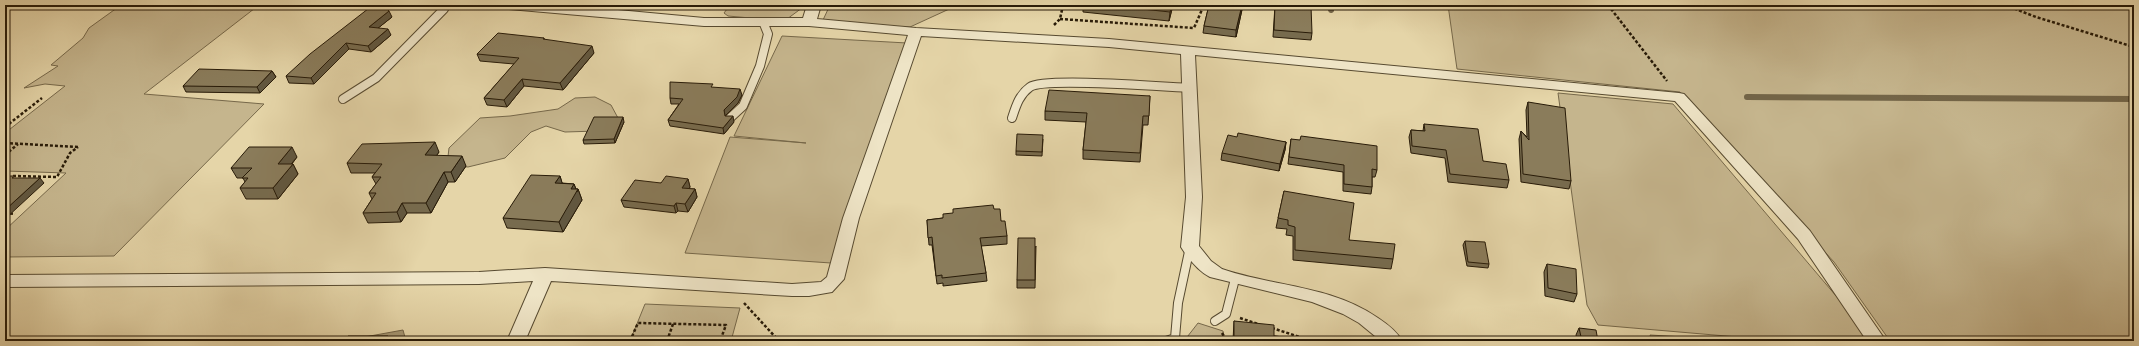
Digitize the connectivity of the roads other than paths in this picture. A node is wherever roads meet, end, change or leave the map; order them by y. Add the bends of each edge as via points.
1 (444, 5) edge
2 (509, 5) edge
3 (814, 5) edge
4 (809, 22) junction
5 (764, 24) junction
6 (916, 32) junction
7 (1188, 50) junction
8 (1191, 88) junction
9 (342, 99) dead end
10 (730, 118) edge
11 (1012, 118) dead end
12 (1190, 247) junction
13 (545, 274) junction
14 (1235, 278) junction
15 (5, 281) edge
16 (1215, 321) dead end
17 (516, 341) edge
18 (1166, 341) edge
19 (1393, 341) edge
20 (1877, 341) edge

1 - 9 lane via 444,9 376,78
2 - 5 street via 704,22
3 - 4 street
4 - 5 street
4 - 6 street
5 - 10 lane via 768,34 760,66 743,106
6 - 7 street via 1040,38
6 - 13 street via 851,218 835,280 826,288 809,290
7 - 8 street
7 - 20 street via 1680,98 1804,235
8 - 11 lane via 1055,82 1031,86 1019,97
8 - 12 street via 1194,197
12 - 14 street via 1205,265 1216,272
12 - 18 lane via 1178,303 1175,338
13 - 15 street via 471,278
13 - 17 street
14 - 16 lane via 1226,314
14 - 19 street via 1309,294 1360,314

